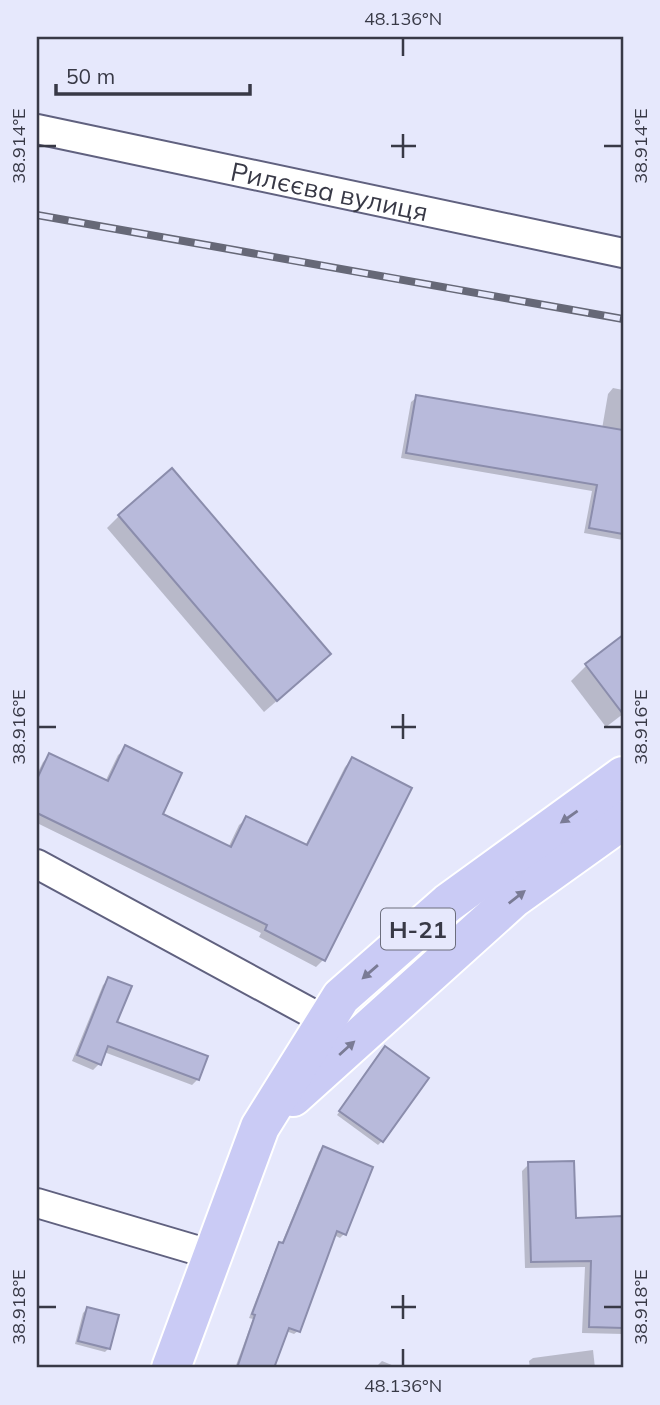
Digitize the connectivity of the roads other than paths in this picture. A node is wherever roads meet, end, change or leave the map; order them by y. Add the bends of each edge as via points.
1 (37, 129) edge
2 (623, 253) edge
3 (623, 776) edge
4 (623, 820) edge
5 (37, 864) edge
6 (326, 1021) junction
7 (260, 1127) junction
8 (37, 1203) edge
9 (213, 1255) junction
10 (171, 1368) edge

1 - 2 street, Рилєєва вулиця
3 -> 6 main road, Н-21 via 449,903 341,997
7 -> 4 main road via 514,898
5 - 6 street
6 - 7 main road, Н-21
7 - 9 main road, Н-21
8 - 9 street
9 - 10 main road, Н-21

